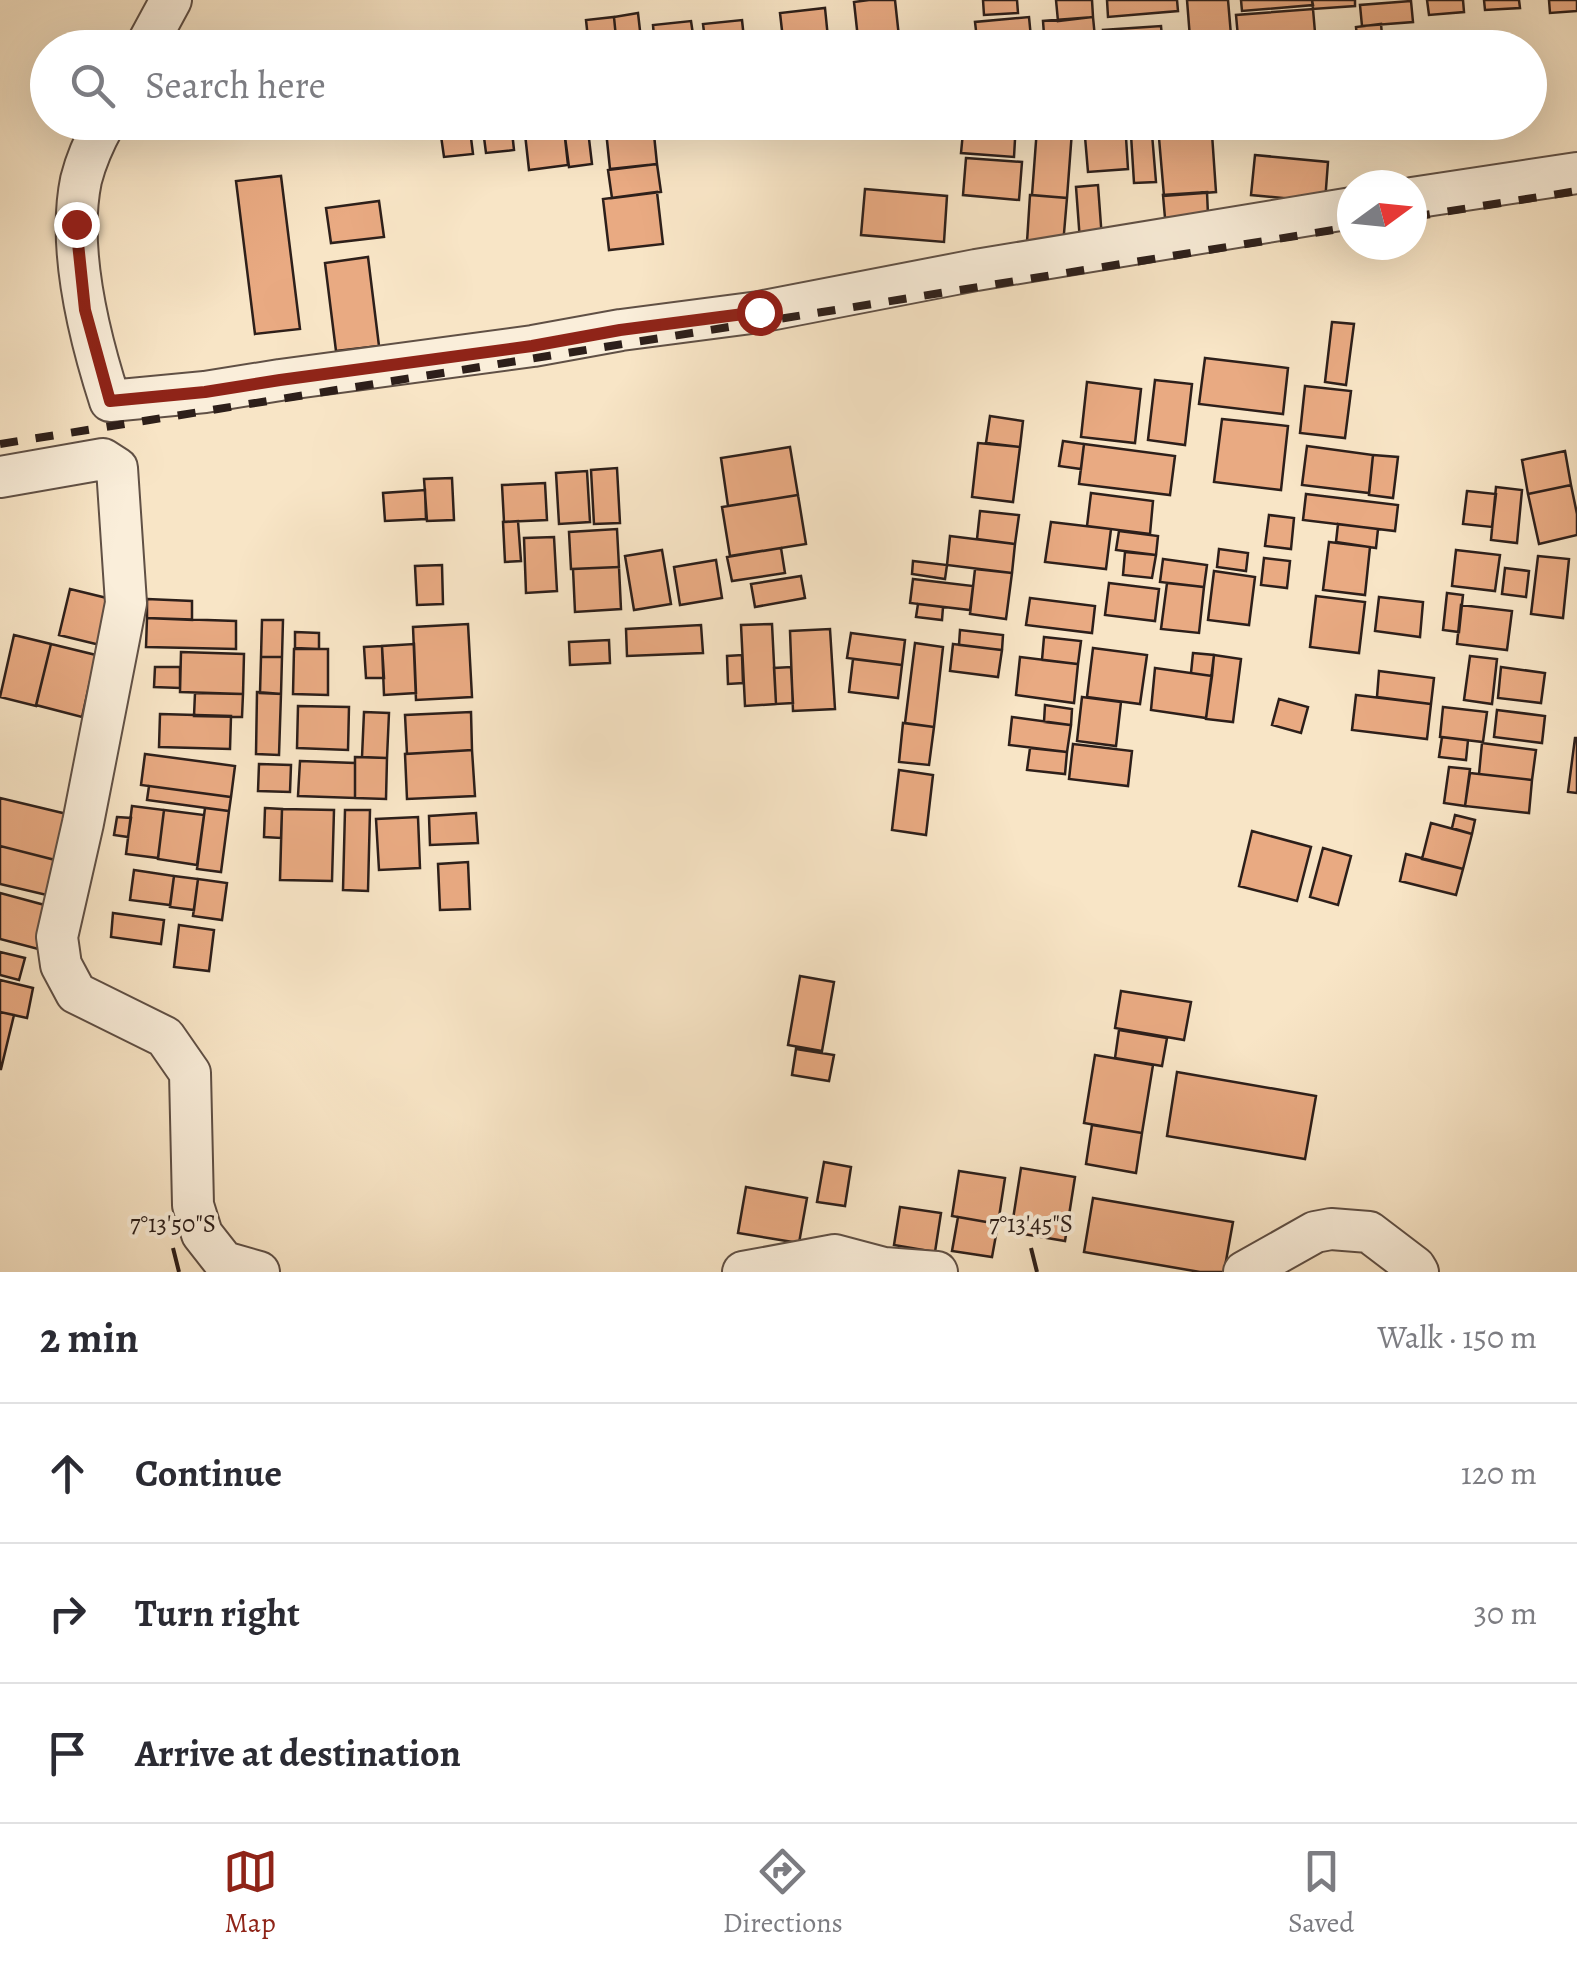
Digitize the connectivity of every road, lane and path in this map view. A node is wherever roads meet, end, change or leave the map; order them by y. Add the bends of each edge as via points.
1 (171, 0) edge
2 (155, 30) edge
3 (95, 140) edge
4 (1577, 173) edge
5 (1427, 196) edge
6 (1337, 210) edge
7 (0, 477) edge
8 (258, 1272) edge
9 (742, 1272) edge
10 (937, 1272) edge
11 (1244, 1272) edge
12 (1418, 1272) edge

1 - 2 street
3 - 6 street via 76,224 85,310 110,401 759,312
4 - 5 street
7 - 8 street via 103,459 116,468 126,603 57,937 61,965 76,993 165,1038 190,1074 193,1205 202,1234 224,1262
9 - 10 street via 836,1255
11 - 12 street via 1331,1229 1369,1232

